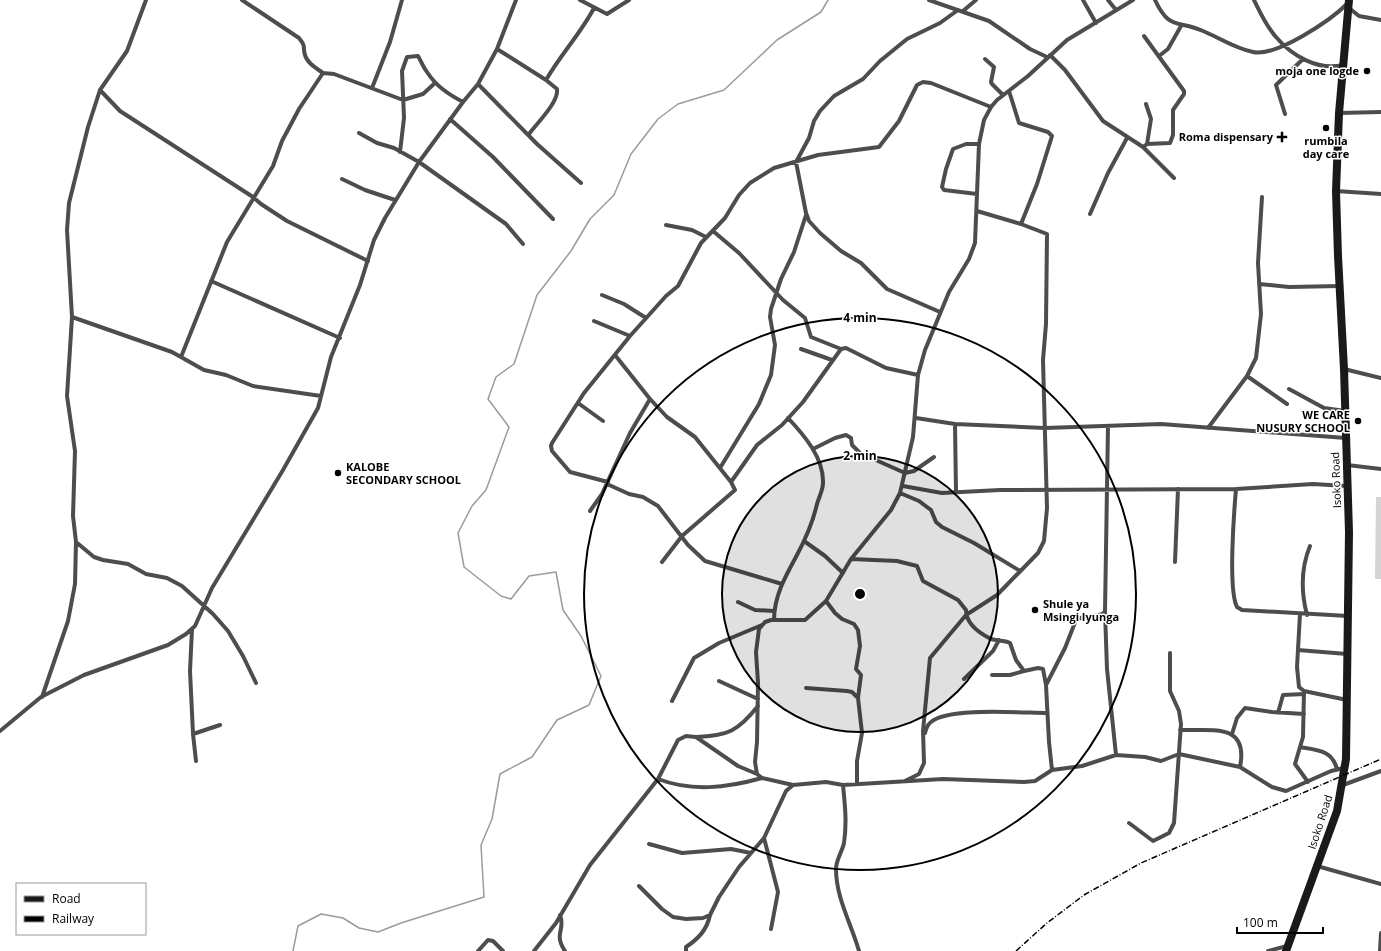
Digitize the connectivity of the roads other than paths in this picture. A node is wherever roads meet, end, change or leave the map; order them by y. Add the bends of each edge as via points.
1 (146, 0) edge
2 (242, 0) edge
3 (402, 0) edge
4 (516, 0) edge
5 (580, 0) edge
6 (629, 0) edge
7 (929, 0) edge
8 (976, 0) edge
9 (1083, 0) edge
10 (1108, 0) edge
11 (1133, 0) edge
12 (1155, 0) edge
13 (1254, 0) edge
14 (1349, 3) edge
15 (594, 8) junction
16 (958, 10) junction
17 (1116, 10) junction
18 (963, 11) junction
19 (1381, 20) edge
20 (1096, 23) junction
21 (1181, 26) junction
22 (1144, 36) dead end
23 (1285, 45) junction
24 (497, 49) junction
25 (1049, 56) junction
26 (1159, 56) junction
27 (985, 59) dead end
28 (1303, 59) junction
29 (1343, 65) junction
30 (323, 73) junction
31 (546, 80) junction
32 (435, 82) junction
33 (478, 84) junction
34 (372, 88) junction
35 (100, 90) junction
36 (1009, 91) junction
37 (1003, 95) junction
38 (403, 100) junction
39 (463, 102) junction
40 (1146, 104) dead end
41 (992, 107) junction
42 (1381, 112) edge
43 (1339, 113) junction
44 (1285, 114) dead end
45 (450, 119) junction
46 (359, 133) dead end
47 (529, 134) junction
48 (1127, 138) junction
49 (979, 144) junction
50 (1147, 144) junction
51 (1143, 147) junction
52 (400, 152) junction
53 (419, 162) junction
54 (796, 162) junction
55 (1174, 178) dead end
56 (342, 179) dead end
57 (581, 183) dead end
58 (1336, 191) junction
59 (977, 194) junction
60 (1381, 194) edge
61 (253, 197) junction
62 (1262, 197) dead end
63 (395, 200) junction
64 (977, 211) junction
65 (1090, 214) dead end
66 (806, 215) junction
67 (553, 219) dead end
68 (1021, 224) junction
69 (666, 225) dead end
70 (713, 231) junction
71 (706, 237) junction
72 (523, 244) dead end
73 (368, 261) junction
74 (211, 281) junction
75 (1259, 284) junction
76 (1340, 286) junction
77 (602, 294) dead end
78 (777, 294) junction
79 (940, 312) junction
80 (72, 317) junction
81 (646, 318) junction
82 (594, 321) dead end
83 (630, 336) junction
84 (340, 338) junction
85 (841, 349) junction
86 (800, 350) dead end
87 (615, 355) junction
88 (182, 357) junction
89 (832, 360) junction
90 (1344, 369) junction
91 (918, 375) junction
92 (1247, 376) junction
93 (1381, 378) edge
94 (1289, 390) dead end
95 (321, 396) junction
96 (650, 399) junction
97 (578, 403) junction
98 (1287, 404) dead end
99 (1345, 411) junction
100 (788, 418) junction
101 (916, 418) junction
102 (603, 421) dead end
103 (955, 424) junction
104 (1108, 426) junction
105 (1045, 428) junction
106 (1208, 428) junction
107 (1346, 438) junction
108 (813, 449) junction
109 (934, 457) dead end
110 (1347, 465) junction
111 (720, 468) junction
112 (1381, 469) edge
113 (905, 473) junction
114 (731, 482) junction
115 (607, 483) junction
116 (903, 486) junction
117 (1348, 486) junction
118 (1107, 489) junction
119 (1178, 489) junction
120 (1236, 489) junction
121 (1047, 490) junction
122 (956, 492) junction
123 (900, 493) junction
124 (590, 511) dead end
125 (682, 536) junction
126 (804, 541) junction
127 (76, 542) junction
128 (1310, 546) dead end
129 (851, 559) junction
130 (662, 562) dead end
131 (1175, 562) dead end
132 (1020, 571) junction
133 (843, 573) junction
134 (782, 584) junction
135 (738, 602) dead end
136 (826, 602) junction
137 (203, 605) junction
138 (774, 611) junction
139 (1105, 612) junction
140 (1300, 614) junction
141 (966, 615) junction
142 (1307, 615) junction
143 (1348, 616) junction
144 (774, 620) junction
145 (762, 625) junction
146 (192, 629) junction
147 (999, 640) junction
148 (1298, 650) junction
149 (1170, 653) dead end
150 (1348, 654) junction
151 (1024, 671) junction
152 (992, 675) dead end
153 (964, 679) dead end
154 (719, 681) dead end
155 (256, 683) dead end
156 (1046, 685) junction
157 (806, 688) dead end
158 (1304, 692) junction
159 (42, 697) junction
160 (858, 698) junction
161 (758, 699) junction
162 (1347, 700) junction
163 (672, 701) dead end
164 (758, 706) junction
165 (1278, 712) junction
166 (1047, 713) junction
167 (1304, 714) junction
168 (220, 725) dead end
169 (0, 730) edge
170 (1180, 730) junction
171 (193, 734) junction
172 (1232, 734) junction
173 (696, 737) junction
174 (924, 737) junction
175 (1300, 747) junction
176 (1178, 754) junction
177 (1116, 755) junction
178 (196, 761) dead end
179 (1240, 767) junction
180 (1341, 769) junction
181 (1052, 770) junction
182 (1381, 771) edge
183 (757, 774) junction
184 (658, 778) junction
185 (762, 778) junction
186 (905, 781) junction
187 (1308, 782) junction
188 (857, 784) junction
189 (793, 785) junction
190 (843, 785) junction
191 (1343, 785) junction
192 (1130, 823) dead end
193 (764, 838) junction
194 (649, 844) dead end
195 (751, 853) junction
196 (1317, 866) junction
197 (1381, 884) edge
198 (639, 886) dead end
199 (560, 915) junction
200 (710, 915) junction
201 (771, 929) dead end
202 (1381, 933) edge
203 (1287, 948) edge
204 (478, 951) edge
205 (503, 951) edge
206 (534, 951) edge
207 (565, 951) edge
208 (686, 951) edge
209 (859, 951) edge
210 (1268, 951) edge
211 (1380, 951) edge

1 - 35 street via 127,51
2 - 30 street via 299,38 306,47 304,53 309,62
3 - 34 street via 390,42
4 - 24 street
5 - 15 street
6 - 15 street via 608,14
7 - 16 street
8 - 18 street
9 - 20 street
10 - 17 street
11 - 17 street
12 - 21 street via 1166,19
13 - 23 street via 1276,37
14 - 19 street via 1364,18
14 - 23 street via 1326,21
14 - 29 street, Isoko Road
15 - 31 street
16 - 18 street
16 - 54 street via 940,23 907,39 871,68 863,79 834,96 814,121 809,138
17 - 20 street
18 - 25 street via 996,24 1030,48
20 - 25 street via 1067,40
21 - 23 street via 1199,30 1254,52 1267,53
21 - 26 street via 1168,49
22 - 26 street
23 - 28 street
24 - 31 street
24 - 33 street
25 - 36 street
25 - 48 street via 1065,70 1103,121
26 - 50 street via 1184,94 1174,110 1173,135 1170,143
27 - 37 street via 994,67 992,84
28 - 29 street via 1328,68
28 - 44 street via 1276,85
29 - 43 street, Isoko Road
30 - 34 street via 334,74
30 - 61 street via 299,109 282,141 273,166
31 - 47 street via 557,89 557,96
32 - 38 street via 423,94
32 - 38 street via 418,56 407,57 402,71
32 - 39 street via 448,94
33 - 39 street
33 - 47 street
34 - 38 street
35 - 61 street via 120,111
35 - 80 street via 69,203 67,230
36 - 37 street
36 - 68 street via 1019,123 1048,132 1052,136
37 - 41 street
38 - 52 street via 404,124
39 - 45 street
40 - 50 street via 1151,119
41 - 49 street via 984,120
41 - 54 street via 923,82 917,85 899,121 879,147 818,155
42 - 43 street
43 - 58 street, Isoko Road
45 - 53 street
45 - 67 street via 493,157
46 - 52 street
47 - 57 street
48 - 51 street
48 - 65 street
49 - 59 street
49 - 59 street via 966,144 953,149 942,187 944,190
50 - 51 street
51 - 55 street
52 - 53 street
53 - 63 street
53 - 72 street via 506,224
54 - 66 street
54 - 70 street via 774,168 750,182
56 - 63 street
58 - 60 street
58 - 76 street, Isoko Road
59 - 64 street
61 - 73 street via 287,221
61 - 74 street via 227,242
62 - 75 street
63 - 73 street via 374,240
64 - 68 street
64 - 79 street via 973,251
66 - 78 street
66 - 79 street via 829,242 861,263 884,286
68 - 105 street via 1047,233 1043,360
69 - 71 street via 692,230
70 - 71 street
70 - 78 street via 749,263
71 - 81 street via 678,286
73 - 84 street
74 - 84 street
74 - 88 street
75 - 76 street via 1289,287
75 - 92 street via 1258,346 1253,367
76 - 90 street, Isoko Road
77 - 81 street
78 - 85 street via 805,318 811,337
78 - 111 street via 770,317 775,345 771,374 759,404
79 - 91 street
80 - 88 street
80 - 127 street via 67,396 75,451 73,516
81 - 83 street
82 - 83 street
83 - 87 street
84 - 95 street via 328,367
85 - 89 street
85 - 91 street via 846,348 886,368
86 - 89 street
87 - 96 street
87 - 97 street
88 - 95 street via 204,370 261,388
89 - 100 street via 809,394
90 - 93 street
90 - 99 street, Isoko Road
91 - 101 street
92 - 98 street
92 - 106 street
94 - 99 street via 1324,408
95 - 137 street via 311,420 283,470
96 - 111 street via 671,420 696,437
96 - 115 street via 630,433
97 - 102 street
97 - 115 street via 551,448 570,472
99 - 107 street, Isoko Road
100 - 108 street via 803,433
100 - 114 street via 757,446
101 - 103 street
101 - 113 street
103 - 105 street
103 - 122 street
104 - 105 street
104 - 106 street via 1150,424
104 - 118 street
105 - 121 street
106 - 107 street
107 - 110 street, Isoko Road
108 - 113 street via 835,438 846,436 860,453
108 - 126 street via 820,464 823,485 813,522
109 - 113 street via 914,471
110 - 112 street
110 - 117 street, Isoko Road
111 - 114 street
113 - 116 street
114 - 125 street via 735,490
115 - 124 street
115 - 125 street via 653,502
116 - 122 street via 930,492
116 - 123 street
117 - 120 street via 1313,484
117 - 143 street, Isoko Road
118 - 119 street
118 - 121 street
118 - 139 street
119 - 120 street
119 - 131 street
120 - 140 street via 1233,531 1236,605 1242,610
121 - 122 street
121 - 132 street via 1044,541 1038,553
123 - 129 street via 891,510
123 - 132 street via 919,501 931,510 936,522 942,527
125 - 130 street
125 - 134 street via 705,560
126 - 133 street
126 - 134 street
127 - 137 street via 98,559 128,564 146,574 167,578 182,586
127 - 159 street via 74,595 68,621
128 - 142 street via 1303,570 1302,585
129 - 133 street
129 - 141 street via 896,561 917,566 923,581 958,600 966,610
132 - 141 street via 997,595
133 - 136 street
134 - 138 street
135 - 138 street via 756,610
136 - 144 street via 805,620
136 - 160 street via 835,613 854,624 858,630 860,646 856,669 861,678
137 - 146 street
137 - 155 street via 228,631
138 - 144 street
139 - 156 street via 1076,620
139 - 177 street via 1107,669
140 - 142 street
140 - 148 street
141 - 147 street via 975,629 992,639
141 - 174 street via 929,662
142 - 143 street
143 - 150 street, Isoko Road
144 - 145 street
145 - 161 street via 758,632 757,647
145 - 163 street via 694,658
146 - 159 street via 168,645 84,675
146 - 171 street via 190,660
147 - 151 street via 1010,643 1016,660
147 - 153 street via 993,651
148 - 150 street
148 - 158 street via 1298,681
149 - 170 street via 1170,691 1179,711
150 - 162 street, Isoko Road
151 - 152 street via 1010,675
151 - 156 street via 1043,669
154 - 161 street
156 - 166 street
157 - 160 street via 847,691
158 - 162 street
158 - 165 street via 1283,696
158 - 167 street
159 - 169 street
160 - 188 street via 862,733 857,761
161 - 164 street
162 - 180 street, Isoko Road
164 - 173 street via 736,729 722,735
164 - 183 street via 755,762
165 - 167 street
165 - 172 street via 1245,708 1237,718
166 - 174 street via 951,715 930,722
166 - 181 street
167 - 175 street
168 - 171 street
170 - 172 street
170 - 176 street
171 - 178 street
172 - 179 street via 1242,748
173 - 183 street via 738,766
173 - 184 street via 686,736 678,740
174 - 186 street via 922,770
175 - 180 street via 1327,754
175 - 187 street via 1295,764
176 - 177 street via 1162,761
176 - 179 street
176 - 192 street via 1172,830 1153,840
177 - 181 street
179 - 187 street via 1280,790 1290,790
180 - 187 street
180 - 191 street, Isoko Road
181 - 186 street via 1035,780 1024,782 965,779
182 - 191 street
183 - 185 street
184 - 185 street via 692,788 737,784
184 - 199 street via 590,865
185 - 189 street
186 - 188 street
188 - 190 street
189 - 190 street via 826,782
189 - 193 street via 786,791
190 - 209 street via 846,825 836,873 839,898
191 - 196 street, Isoko Road via 1337,812
193 - 195 street
193 - 201 street via 778,892
194 - 195 street via 682,853 730,849
195 - 200 street via 719,897
196 - 197 street
196 - 203 street, Isoko Road
198 - 200 street via 673,917 686,919
199 - 206 street
199 - 207 street via 562,920 558,936
200 - 208 street via 701,935 686,947
202 - 211 street
203 - 210 street
204 - 205 street via 488,940 493,941

